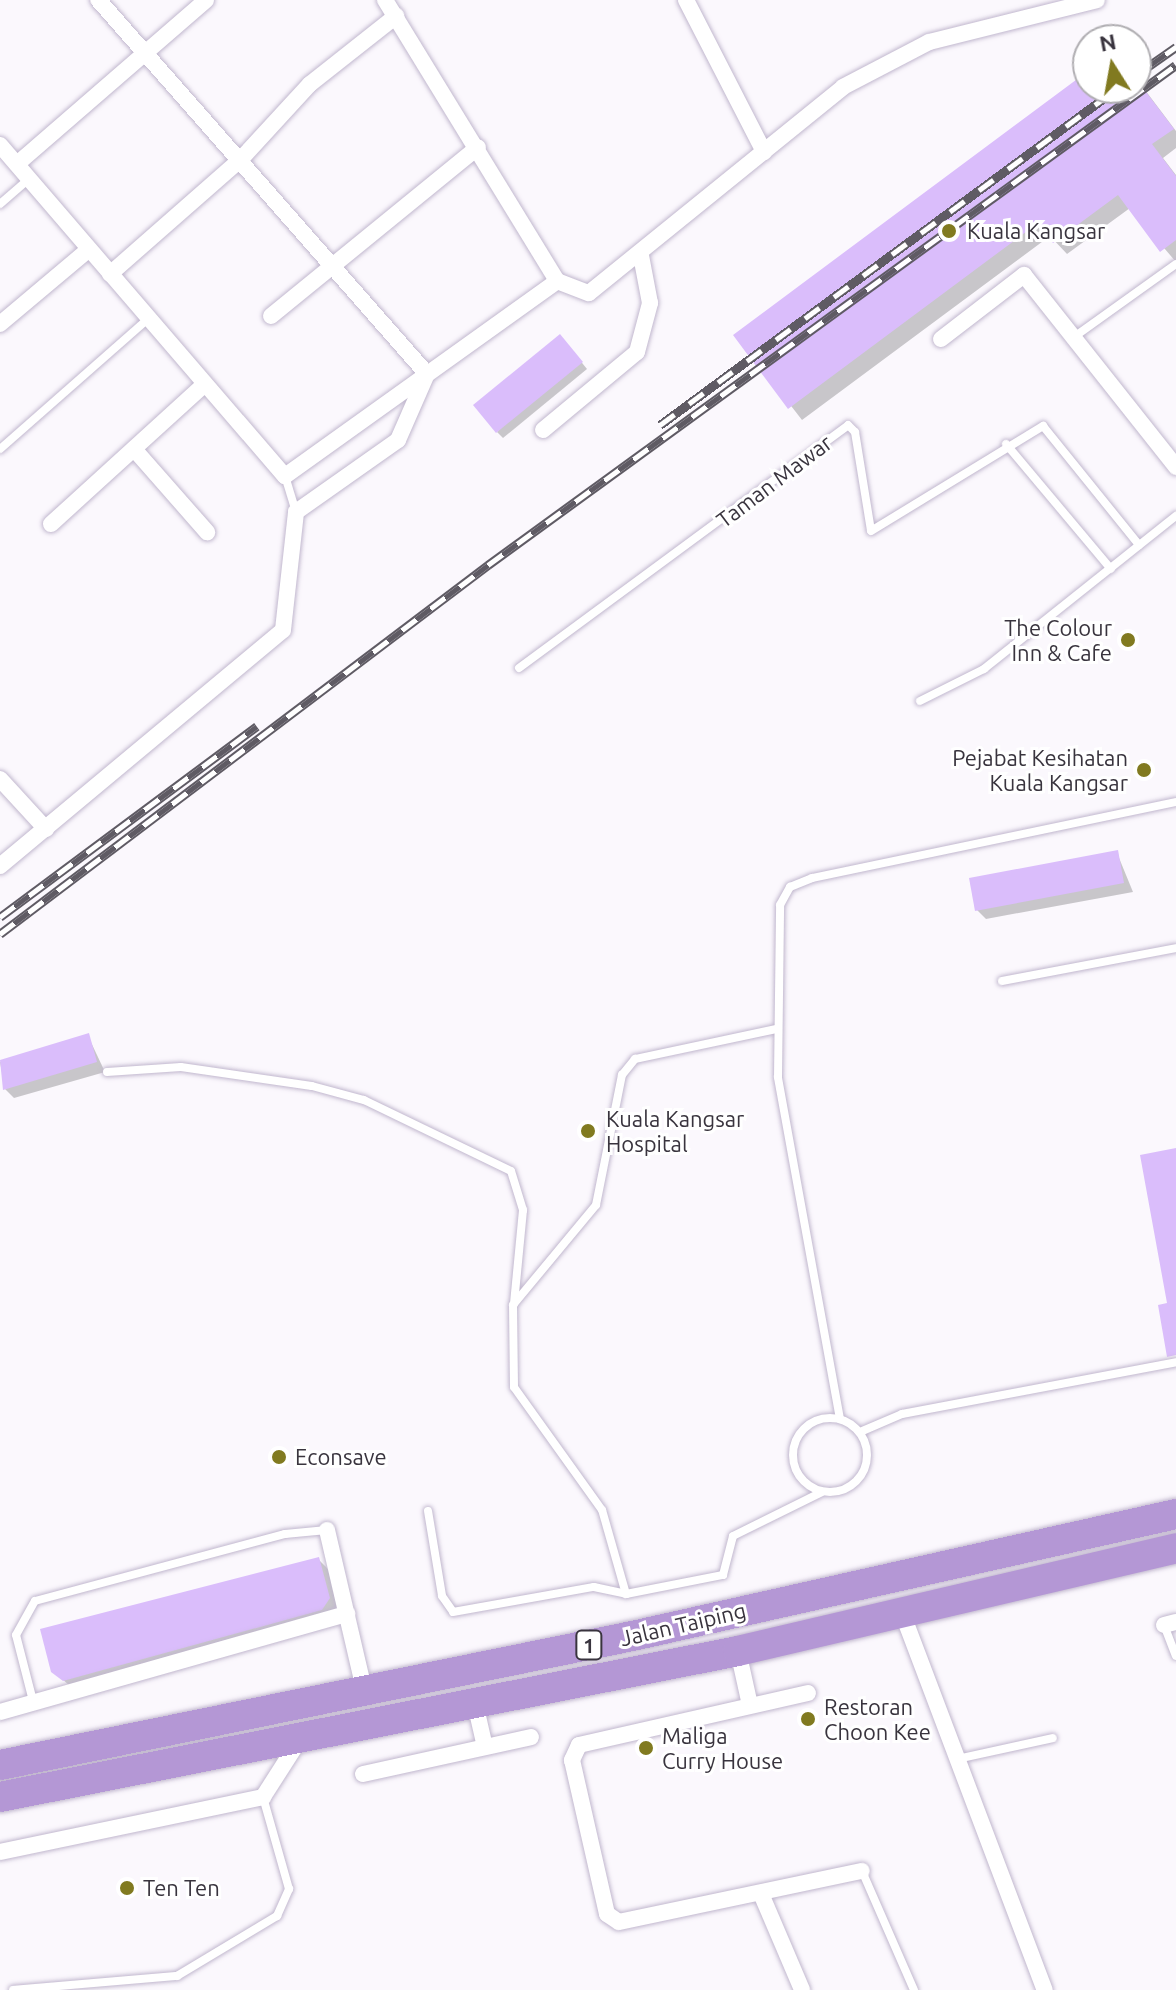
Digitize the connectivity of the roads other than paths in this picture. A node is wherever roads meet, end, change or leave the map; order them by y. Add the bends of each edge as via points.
1 (98, 0) edge
2 (206, 0) edge
3 (385, 0) edge
4 (686, 0) edge
5 (1097, 0) edge
6 (396, 16) junction
7 (146, 52) junction
8 (0, 145) edge
9 (478, 147) junction
10 (764, 152) junction
11 (241, 159) junction
12 (17, 164) junction
13 (29, 179) junction
14 (0, 204) edge
15 (89, 249) junction
16 (641, 256) junction
17 (1176, 264) edge
18 (333, 265) junction
19 (110, 274) junction
20 (557, 281) junction
21 (271, 316) dead end
22 (148, 319) junction
23 (0, 324) edge
24 (1073, 337) junction
25 (941, 339) dead end
26 (427, 374) junction
27 (205, 384) junction
28 (543, 430) dead end
29 (1006, 444) junction
30 (0, 449) edge
31 (134, 449) junction
32 (1176, 467) edge
33 (285, 476) junction
34 (296, 512) junction
35 (1176, 516) edge
36 (51, 524) dead end
37 (207, 532) dead end
38 (1139, 545) junction
39 (1111, 569) junction
40 (519, 668) dead end
41 (920, 701) dead end
42 (0, 779) edge
43 (1171, 803) edge
44 (46, 829) junction
45 (0, 866) edge
46 (1176, 948) edge
47 (1002, 981) dead end
48 (776, 1029) junction
49 (107, 1072) dead end
50 (513, 1305) junction
51 (1176, 1362) edge
52 (840, 1419) junction
53 (860, 1432) junction
54 (822, 1492) junction
55 (428, 1511) dead end
56 (1176, 1514) edge
57 (327, 1530) joint
58 (1176, 1548) edge
59 (626, 1594) junction
60 (347, 1614) junction
61 (903, 1615) junction
62 (1170, 1624) edge
63 (637, 1635) junction
64 (738, 1651) junction
65 (1176, 1656) edge
66 (364, 1689) junction
67 (808, 1693) dead end
68 (474, 1699) junction
69 (33, 1701) junction
70 (750, 1705) junction
71 (0, 1712) edge
72 (303, 1735) junction
73 (531, 1737) dead end
74 (1053, 1738) dead end
75 (485, 1747) junction
76 (956, 1759) junction
77 (0, 1765) edge
78 (363, 1774) dead end
79 (0, 1797) edge
80 (263, 1797) junction
81 (0, 1852) edge
82 (862, 1871) joint
83 (762, 1896) junction
84 (13, 1990) edge
85 (802, 1990) edge
86 (914, 1990) edge
87 (1045, 1990) edge

1 - 7 street
2 - 7 street
3 - 6 street
4 - 10 street
5 - 10 street via 929,42 843,87
6 - 9 street
6 - 11 street via 310,84
7 - 11 street
7 - 12 street
8 - 12 street
9 - 18 street
9 - 20 street
10 - 16 street
11 - 18 street
11 - 19 street
12 - 13 street
13 - 14 lane
13 - 15 street
15 - 19 street
15 - 23 street
16 - 20 street via 589,293
16 - 28 street via 650,303 637,352
17 - 24 lane
18 - 21 street
18 - 26 street
19 - 22 street
20 - 26 street
22 - 27 street
22 - 30 lane
24 - 25 street via 1024,275
24 - 32 street
26 - 33 street
26 - 34 street via 398,440
27 - 31 street
27 - 33 street
29 - 38 lane, Taman Mawar via 1043,426
29 - 39 lane
29 - 40 lane, Taman Mawar via 871,531 855,432 848,425
31 - 36 street
31 - 37 street
33 - 34 lane
34 - 44 street via 283,630
35 - 38 lane
38 - 39 lane
39 - 41 lane via 984,669
42 - 44 street
43 - 48 lane via 790,887 776,921
44 - 45 street
46 - 47 lane
48 - 50 lane via 635,1059 622,1075 596,1205
48 - 52 lane via 779,1086
49 - 50 lane via 155,1066 312,1086 364,1100 511,1171 523,1210
50 - 59 lane via 514,1387 602,1510
51 - 53 lane via 902,1414
52 - 53 lane
52 - 54 lane via 813,1422 793,1447 795,1470
53 - 54 lane via 868,1453 862,1475 844,1490
54 - 59 lane via 733,1536 723,1575
55 - 59 lane via 442,1596 453,1612 594,1587
56 - 63 highway, Jalan Taiping / 1
57 - 60 street
57 - 69 lane via 285,1534 35,1601 16,1635
58 - 61 highway, Jalan Taiping / 1
60 - 66 street
60 - 69 street
61 - 64 highway, Jalan Taiping / 1
61 - 76 street
62 - 65 lane
63 - 64 highway via 715,1638
63 - 66 highway, Jalan Taiping / 1
64 - 68 highway, Jalan Taiping / 1
64 - 70 street
66 - 77 highway, Jalan Taiping / 1
67 - 70 street
68 - 72 highway, Jalan Taiping / 1
68 - 75 street
69 - 71 street
70 - 83 street via 579,1745 572,1760 607,1914 619,1922
72 - 79 highway, Jalan Taiping / 1
72 - 80 street
73 - 75 street
74 - 76 lane
75 - 78 street
76 - 87 street
80 - 81 street
80 - 84 lane via 289,1889 277,1916 177,1976
82 - 83 street
82 - 86 lane
83 - 85 street

